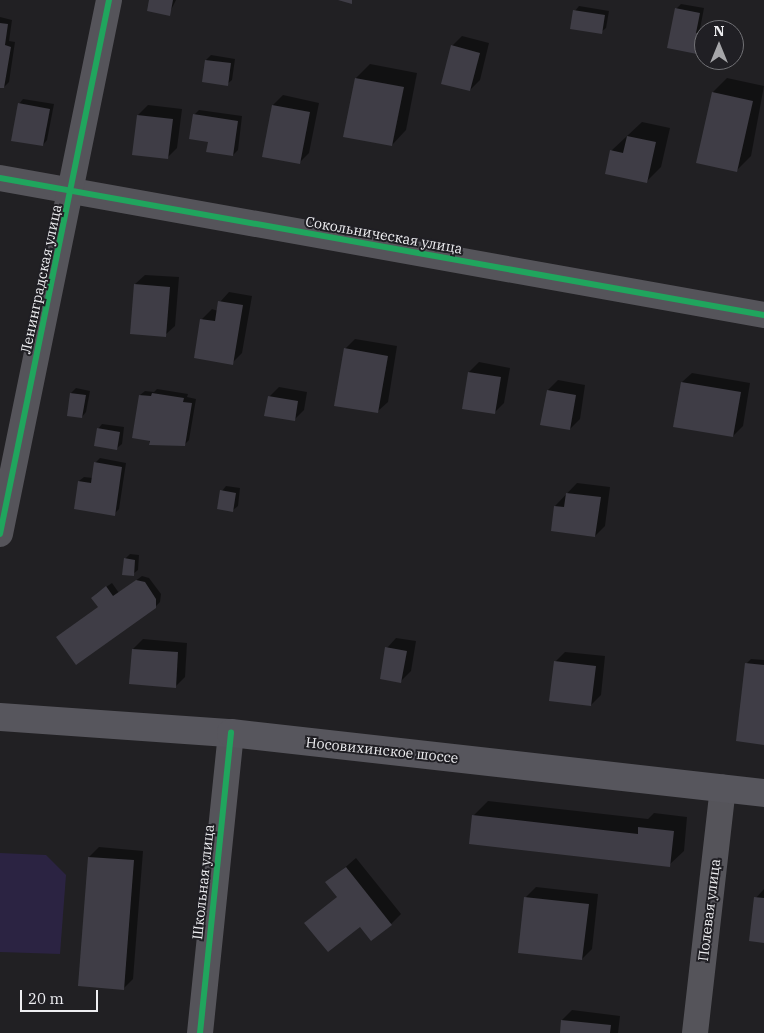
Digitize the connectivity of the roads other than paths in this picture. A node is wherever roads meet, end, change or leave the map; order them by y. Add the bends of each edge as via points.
1 (109, 0) edge
2 (0, 178) edge
3 (72, 192) junction
4 (764, 315) edge
5 (0, 534) edge
6 (0, 717) edge
7 (231, 733) junction
8 (723, 788) junction
9 (764, 793) edge
10 (200, 1033) edge
11 (695, 1033) edge

1 - 3 street, Ленинградская улица
2 - 3 street, Сокольническая улица
3 - 4 street, Сокольническая улица
3 - 5 street, Ленинградская улица
6 - 7 main road, Носовихинское шоссе
7 - 8 main road, Носовихинское шоссе
7 - 10 street, Школьная улица
8 - 9 main road, Носовихинское шоссе
8 - 11 street, Полевая улица

